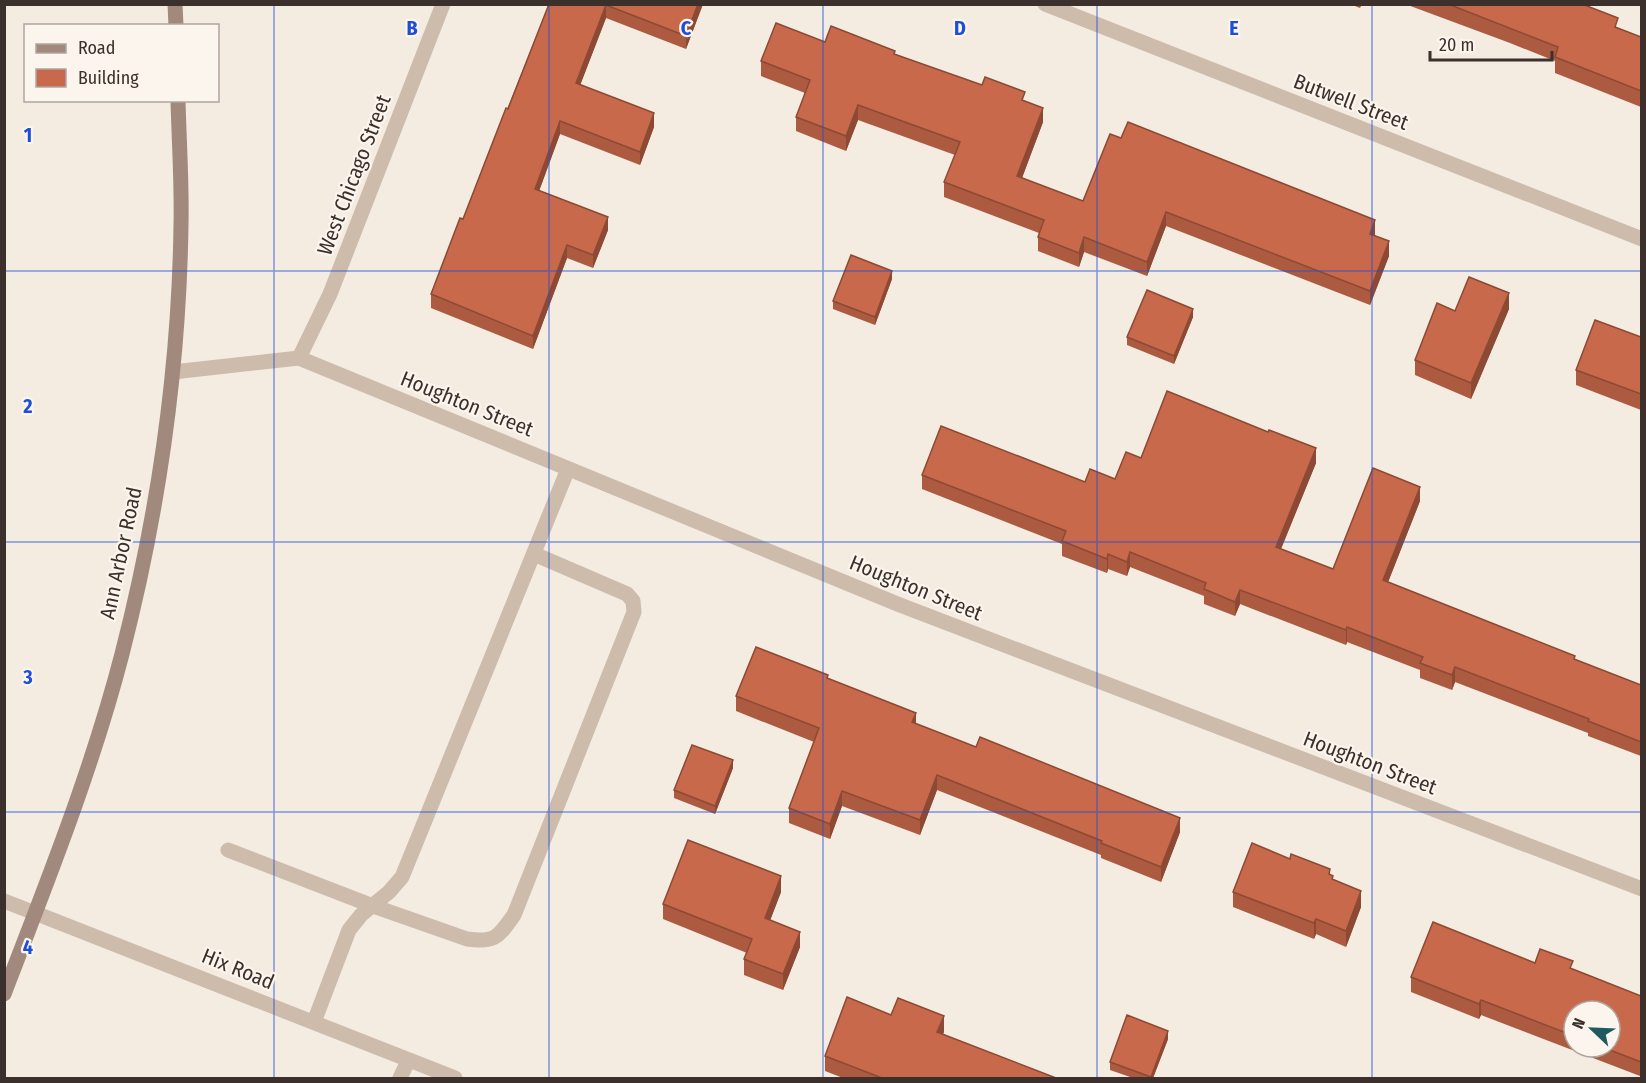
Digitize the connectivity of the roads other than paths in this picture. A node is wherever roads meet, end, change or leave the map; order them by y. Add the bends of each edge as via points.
1 (175, 4) edge
2 (443, 4) edge
3 (1045, 4) edge
4 (176, 24) edge
5 (178, 102) edge
6 (1641, 238) edge
7 (299, 358) junction
8 (173, 372) junction
9 (568, 469) junction
10 (534, 554) junction
11 (228, 850) dead end
12 (1641, 889) edge
13 (4, 901) edge
14 (373, 906) junction
15 (35, 913) junction
16 (4, 994) edge
17 (314, 1022) junction
18 (408, 1060) junction
19 (400, 1078) edge
20 (455, 1078) edge

1 - 4 main road
2 - 7 street, West Chicago Street via 330,294
3 - 6 street, Butwell Street
5 - 8 main road, Ann Arbor Road via 181,225
7 - 8 street, Houghton Street
7 - 9 street, Houghton Street
8 - 15 main road, Ann Arbor Road via 149,531 122,654 88,769
9 - 10 street
9 - 12 street, Houghton Street via 900,605
10 - 14 street via 402,877
10 - 14 street via 627,594 633,601 634,612 514,915 498,936 482,941
11 - 14 street
13 - 15 street, Hix Road
14 - 17 street via 349,930
15 - 16 main road, Ann Arbor Road
15 - 17 street, Hix Road
17 - 18 street, Hix Road
18 - 19 street
18 - 20 street, Hix Road

